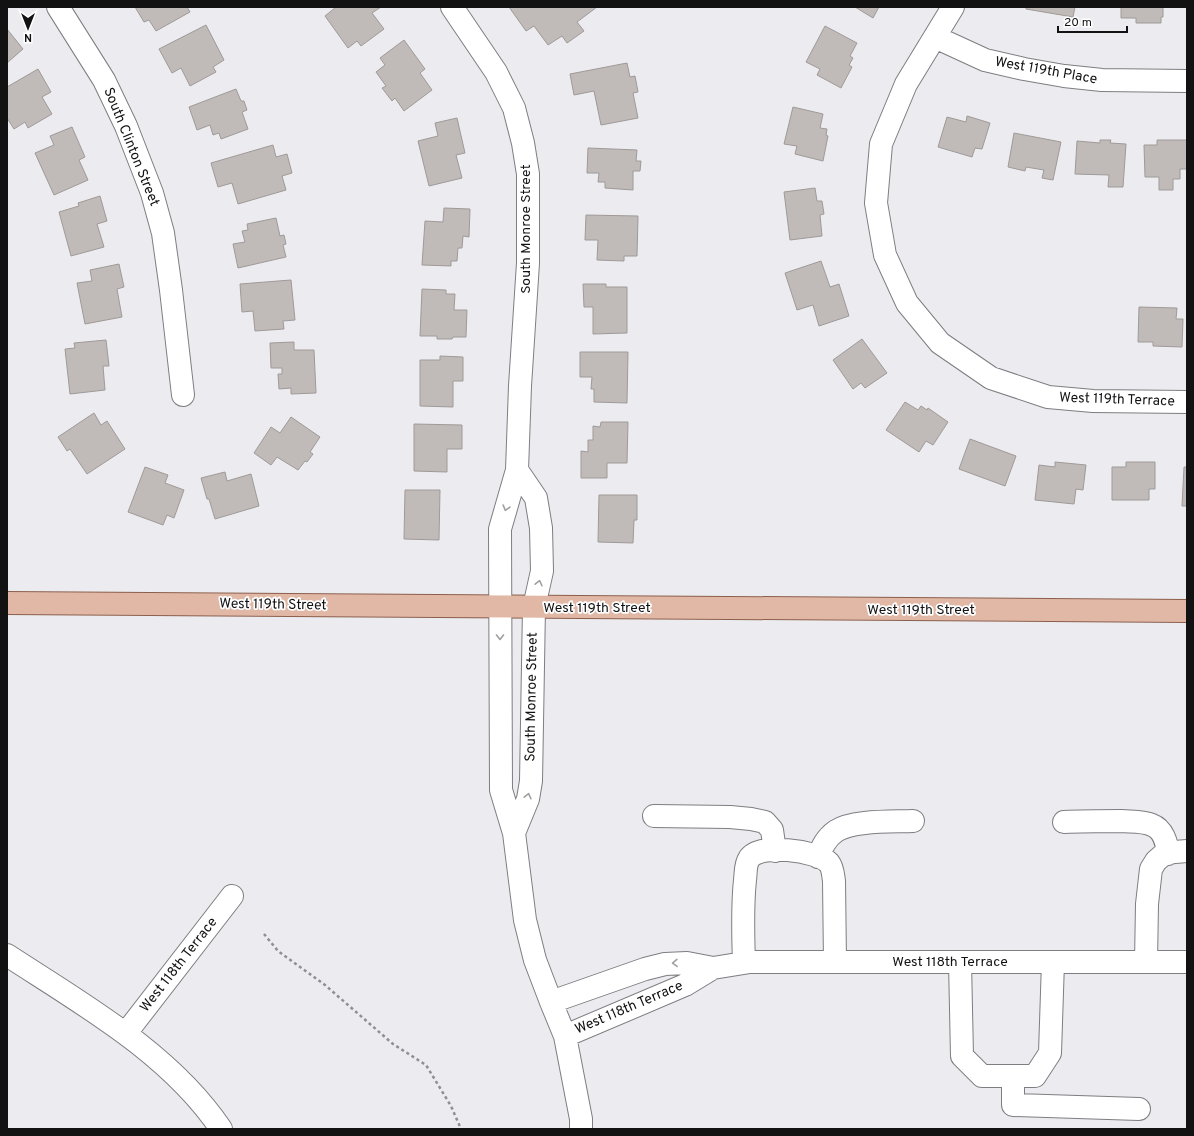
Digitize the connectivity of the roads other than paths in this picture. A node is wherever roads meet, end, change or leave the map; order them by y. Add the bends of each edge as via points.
1 (58, 7) edge
2 (452, 7) edge
3 (953, 7) edge
4 (935, 37) junction
5 (1187, 81) edge
6 (183, 395) dead end
7 (1187, 402) edge
8 (517, 470) junction
9 (7, 603) edge
10 (500, 607) junction
11 (534, 607) junction
12 (1187, 611) edge
13 (654, 816) dead end
14 (913, 822) dead end
15 (1064, 822) dead end
16 (514, 832) junction
17 (775, 850) junction
18 (1178, 852) edge
19 (818, 857) junction
20 (232, 896) dead end
21 (7, 955) edge
22 (744, 962) junction
23 (835, 962) junction
24 (960, 962) junction
25 (1053, 962) junction
26 (1146, 962) junction
27 (1187, 962) edge
28 (714, 968) junction
29 (550, 1002) junction
30 (126, 1034) junction
31 (565, 1036) junction
32 (1013, 1076) junction
33 (1139, 1109) dead end
34 (584, 1126) edge
35 (221, 1129) edge

1 - 6 street, South Clinton Street via 104,80 126,126 152,193 172,290
2 - 8 street, South Monroe Street via 496,72 514,108 528,174 528,263
3 - 4 street, West 119th Terrace
4 - 5 street, West 119th Place via 985,60 1064,76 1102,80
4 - 7 street, West 119th Terrace via 906,84 881,144 876,203 884,255 907,303 940,343 991,378 1048,397 1093,401
8 -> 10 street, South Monroe Street via 500,529
11 -> 8 street, South Monroe Street via 542,571 541,528 536,498
9 - 10 main road, West 119th Street
10 - 11 main road, West 119th Street
10 -> 16 street, South Monroe Street via 501,790
11 - 12 main road, West 119th Street
16 -> 11 street, South Monroe Street via 528,798 531,781
13 - 17 street via 730,817 765,822 772,830
14 - 19 street via 874,822 843,828 829,838
15 - 18 street via 1140,822 1153,825 1164,836 1167,845
16 - 29 street, South Monroe Street via 525,920 535,960
17 - 19 street via 789,850
17 - 22 street via 755,854 749,858 746,866 743,901
18 - 26 street via 1164,854 1151,869 1147,904
19 - 23 street via 829,864 834,881
20 - 30 street, West 118th Terrace
21 - 30 street
22 - 23 street, West 118th Terrace
22 - 28 street, West 118th Terrace
23 - 24 street, West 118th Terrace
24 - 25 street, West 118th Terrace
24 - 32 street via 962,1056 982,1076
25 - 26 street, West 118th Terrace
25 - 32 street via 1050,1053 1035,1076
26 - 27 street, West 118th Terrace
28 -> 29 street, West 118th Terrace via 687,963 665,964
28 - 31 street, West 118th Terrace via 685,985
29 - 31 street, South Monroe Street
30 - 35 street via 169,1070 198,1099
31 - 34 street, South Monroe Street
32 - 33 street via 1013,1105

